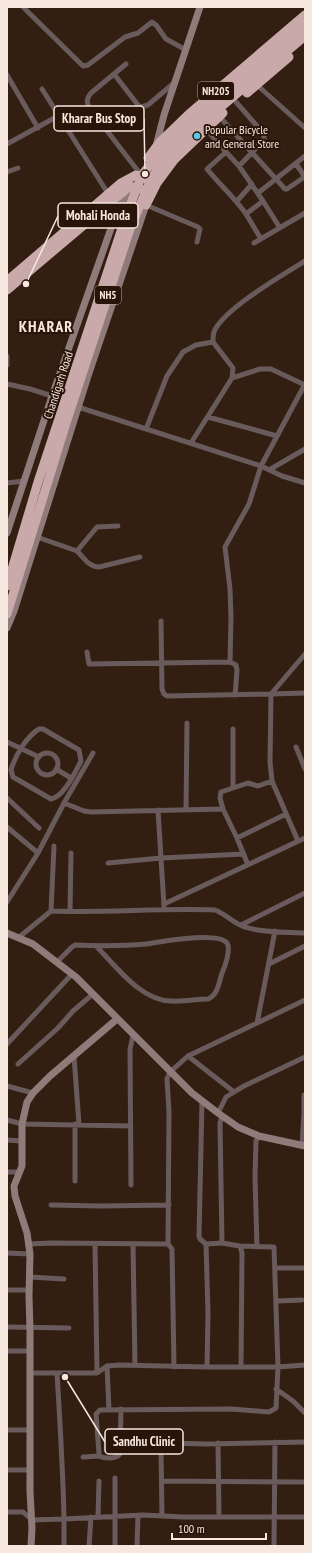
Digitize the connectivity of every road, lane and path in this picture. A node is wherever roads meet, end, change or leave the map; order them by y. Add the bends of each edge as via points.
1 (23, 7) edge
2 (200, 7) edge
3 (305, 15) edge
4 (305, 26) edge
5 (305, 36) edge
6 (305, 43) edge
7 (186, 50) junction
8 (126, 64) dead end
9 (114, 74) junction
10 (7, 76) edge
11 (176, 82) junction
12 (257, 84) junction
13 (42, 89) dead end
14 (236, 102) junction
15 (58, 116) junction
16 (219, 116) junction
17 (38, 128) junction
18 (305, 128) edge
19 (206, 129) junction
20 (7, 144) edge
21 (156, 148) junction
22 (226, 152) junction
23 (252, 153) junction
24 (305, 156) edge
25 (296, 164) junction
26 (170, 166) junction
27 (239, 166) junction
28 (18, 168) dead end
29 (7, 172) edge
30 (137, 173) junction
31 (276, 180) junction
32 (157, 183) junction
33 (252, 184) junction
34 (130, 186) junction
35 (152, 192) junction
36 (258, 193) junction
37 (109, 195) junction
38 (237, 201) junction
39 (264, 201) junction
40 (146, 204) junction
41 (105, 209) junction
42 (305, 213) edge
43 (246, 214) junction
44 (115, 217) junction
45 (280, 228) junction
46 (261, 239) junction
47 (197, 242) dead end
48 (254, 243) dead end
49 (305, 261) edge
50 (7, 281) edge
51 (7, 290) edge
52 (213, 342) junction
53 (7, 356) edge
54 (7, 365) edge
55 (232, 378) junction
56 (7, 384) edge
57 (305, 384) edge
58 (52, 396) junction
59 (78, 407) junction
60 (208, 417) junction
61 (146, 429) junction
62 (277, 436) junction
63 (191, 443) junction
64 (305, 449) edge
65 (261, 466) junction
66 (269, 470) junction
67 (24, 481) junction
68 (7, 483) edge
69 (305, 483) edge
70 (52, 491) junction
71 (118, 526) dead end
72 (7, 533) edge
73 (37, 537) junction
74 (77, 551) junction
75 (140, 557) dead end
76 (7, 586) edge
77 (7, 614) edge
78 (161, 621) dead end
79 (7, 628) edge
80 (87, 652) dead end
81 (305, 654) edge
82 (230, 662) junction
83 (162, 663) junction
84 (305, 693) edge
85 (271, 694) junction
86 (235, 696) junction
87 (187, 723) dead end
88 (233, 729) dead end
89 (7, 742) edge
90 (296, 747) dead end
91 (21, 748) junction
92 (93, 753) dead end
93 (39, 757) junction
94 (56, 769) junction
95 (305, 769) edge
96 (71, 778) junction
97 (272, 781) junction
98 (233, 788) junction
99 (7, 798) edge
100 (64, 803) junction
101 (223, 809) junction
102 (158, 810) junction
103 (186, 810) junction
104 (286, 814) junction
105 (7, 828) edge
106 (40, 828) dead end
107 (237, 838) junction
108 (305, 838) edge
109 (298, 841) junction
110 (54, 846) dead end
111 (38, 853) junction
112 (71, 853) dead end
113 (244, 854) junction
114 (161, 858) junction
115 (108, 863) dead end
116 (248, 865) junction
117 (305, 893) edge
118 (7, 902) edge
119 (164, 906) junction
120 (51, 911) junction
121 (70, 912) junction
122 (241, 925) junction
123 (274, 931) junction
124 (7, 933) edge
125 (305, 933) edge
126 (18, 938) junction
127 (96, 946) junction
128 (305, 946) edge
129 (57, 962) junction
130 (269, 964) junction
131 (72, 974) junction
132 (93, 994) junction
133 (305, 1000) edge
134 (117, 1019) junction
135 (257, 1023) junction
136 (133, 1036) junction
137 (7, 1044) edge
138 (74, 1056) junction
139 (188, 1056) junction
140 (305, 1057) edge
141 (18, 1064) dead end
142 (170, 1072) junction
143 (7, 1086) edge
144 (234, 1092) junction
145 (33, 1093) junction
146 (304, 1095) edge
147 (202, 1101) junction
148 (220, 1114) junction
149 (7, 1120) edge
150 (22, 1124) junction
151 (77, 1124) junction
152 (131, 1126) junction
153 (259, 1136) junction
154 (7, 1140) edge
155 (21, 1141) junction
156 (304, 1146) edge
157 (7, 1172) edge
158 (20, 1172) junction
159 (75, 1181) dead end
160 (131, 1185) dead end
161 (51, 1205) dead end
162 (169, 1205) junction
163 (222, 1243) junction
164 (29, 1244) junction
165 (95, 1244) junction
166 (133, 1244) junction
167 (168, 1244) junction
168 (206, 1244) junction
169 (240, 1246) junction
170 (257, 1247) junction
171 (7, 1253) edge
172 (30, 1254) junction
173 (275, 1268) junction
174 (303, 1268) dead end
175 (30, 1277) junction
176 (64, 1279) dead end
177 (7, 1290) edge
178 (29, 1290) junction
179 (302, 1300) dead end
180 (277, 1302) junction
181 (7, 1328) edge
182 (30, 1328) junction
183 (69, 1328) dead end
184 (7, 1351) edge
185 (30, 1351) junction
186 (135, 1365) junction
187 (305, 1365) edge
188 (107, 1366) junction
189 (174, 1367) junction
190 (207, 1367) junction
191 (241, 1367) junction
192 (278, 1367) junction
193 (30, 1373) junction
194 (57, 1373) junction
195 (97, 1373) junction
196 (276, 1389) junction
197 (109, 1410) junction
198 (121, 1410) junction
199 (305, 1413) edge
200 (7, 1430) edge
201 (30, 1430) junction
202 (275, 1442) junction
203 (305, 1442) edge
204 (218, 1444) junction
205 (99, 1456) junction
206 (83, 1457) dead end
207 (7, 1470) edge
208 (30, 1470) junction
209 (115, 1478) dead end
210 (99, 1481) dead end
211 (162, 1481) junction
212 (218, 1481) junction
213 (275, 1482) junction
214 (305, 1482) edge
215 (7, 1512) edge
216 (138, 1515) junction
217 (98, 1516) junction
218 (116, 1516) junction
219 (162, 1516) junction
220 (90, 1517) junction
221 (218, 1517) junction
222 (275, 1517) junction
223 (305, 1517) edge
224 (64, 1519) junction
225 (32, 1520) junction
226 (31, 1546) edge
227 (64, 1546) edge
228 (89, 1546) edge
229 (115, 1546) edge
230 (137, 1546) edge
231 (274, 1546) edge

1 - 7 street via 83,66 152,22 166,39
2 - 7 street
3 - 21 highway, NH205 via 189,114
4 - 76 highway, Chandigarh Road / NH5 via 184,128 142,175 45,460
5 - 77 highway, NH5 via 183,139 151,179 130,229
6 - 12 highway, NH205
7 - 11 street
8 - 9 street
9 - 11 street via 142,106 148,105
9 - 30 street via 91,93 87,102
10 - 17 street
11 - 21 street
12 - 14 highway, NH205
12 - 18 street
13 - 15 street
14 - 16 highway, NH205
14 - 23 street via 264,134 264,140
15 - 17 street
15 - 37 street
16 - 19 highway, NH205
16 - 23 street
17 - 20 street
19 - 22 street
19 - 26 highway, NH205
21 - 26 street
21 - 30 highway, NH205
22 - 27 street
22 - 38 street via 208,170
23 - 27 street
23 - 31 street
24 - 25 street
25 - 31 street
25 - 31 street via 303,174 301,180 287,189
26 - 32 highway, NH205
27 - 33 street
28 - 29 street
30 - 32 highway
30 - 34 highway
30 - 37 highway via 121,183
31 - 36 street
32 - 35 highway, NH205
33 - 36 street
33 - 38 street
34 - 35 highway
34 - 41 highway
34 - 44 street
35 - 40 highway, NH205
36 - 39 street
37 - 50 highway
38 - 43 street
39 - 43 street
39 - 45 street
40 - 47 street via 198,227 200,232
40 - 59 street
41 - 44 highway
41 - 51 highway
42 - 45 street
43 - 46 street
44 - 58 street
45 - 46 street
46 - 48 street
49 - 52 street via 263,287 227,315 214,332
52 - 55 street via 233,368
52 - 61 street via 196,345 183,352 167,376
53 - 54 street
55 - 57 street via 260,369 271,369
55 - 60 street
56 - 58 street
57 - 62 street
58 - 67 street
59 - 61 street
59 - 70 street
60 - 62 street
60 - 63 street
61 - 63 street
62 - 65 street
63 - 65 street
64 - 66 street
65 - 66 street
65 - 82 street via 249,504 225,547 231,603
66 - 69 street
67 - 68 street
67 - 70 street
67 - 72 street
70 - 73 street
71 - 74 street via 97,527
73 - 74 street
73 - 79 street
74 - 75 street via 95,567
78 - 83 street
80 - 83 street via 89,664
81 - 85 street
82 - 83 street
82 - 86 street via 236,665 237,670
83 - 86 street via 162,689 165,695
84 - 85 street
85 - 86 street
85 - 97 street
87 - 103 street
88 - 98 street
89 - 91 street
90 - 95 street
91 - 93 street
91 - 96 street via 33,733 43,729 79,750 81,761
91 - 96 street via 11,770 16,779 51,799 61,795
92 - 100 street
93 - 94 street via 46,753 53,756 57,761
93 - 94 street via 36,766 39,772 49,774
94 - 96 street
97 - 98 street via 258,786 248,783
97 - 104 street
98 - 101 street via 220,794
99 - 106 street
100 - 102 street via 91,812
100 - 111 street
101 - 103 street
101 - 107 street
102 - 103 street
102 - 114 street
104 - 107 street
104 - 109 street
105 - 111 street
107 - 113 street
108 - 109 street
109 - 116 street
110 - 120 street
111 - 118 street
112 - 121 street
113 - 114 street
113 - 116 street
114 - 115 street
114 - 119 street
116 - 119 street
117 - 122 street
119 - 121 street
119 - 122 street via 215,910
120 - 121 street
120 - 126 street
122 - 123 street via 246,928
123 - 125 street
123 - 130 street
124 - 126 street
126 - 129 street via 33,944
127 - 127 street via 196,938 222,940 227,943 228,948 226,963 212,998 170,1002 154,997 133,984
127 - 129 street via 72,946
128 - 130 street
129 - 131 street
130 - 135 street
131 - 132 street
131 - 137 street
132 - 134 street
132 - 141 street
133 - 135 street
134 - 136 street
134 - 138 street
135 - 139 street
136 - 142 street
136 - 152 street via 130,1048
138 - 145 street
138 - 151 street
139 - 142 street
139 - 144 street
140 - 144 street
142 - 147 street
142 - 162 street via 167,1079
143 - 145 street
144 - 148 street via 226,1097
145 - 150 street via 27,1102
146 - 156 street
147 - 148 street
147 - 168 street via 199,1236
148 - 153 street via 238,1127
148 - 163 street
149 - 150 street
150 - 151 street
150 - 155 street
151 - 152 street
151 - 159 street
152 - 160 street
153 - 156 street
153 - 170 street via 256,1141 255,1177
154 - 155 street
155 - 158 street
157 - 158 street
158 - 164 street via 14,1186 15,1196
161 - 162 street
162 - 167 street
163 - 168 street
163 - 169 street
164 - 165 street
164 - 172 street
165 - 166 street
165 - 195 street
166 - 167 street
166 - 186 street
167 - 189 street via 172,1249
168 - 190 street
169 - 170 street
169 - 191 street
170 - 173 street via 274,1247
171 - 172 street
172 - 175 street
173 - 174 street
173 - 180 street
175 - 176 street
175 - 178 street
177 - 178 street
178 - 182 street
179 - 180 street
180 - 192 street
181 - 182 street
182 - 183 street
182 - 185 street
184 - 185 street
185 - 193 street
186 - 188 street
186 - 189 street
187 - 192 street
188 - 195 street
188 - 197 street
189 - 190 street
190 - 191 street
191 - 192 street
192 - 196 street
193 - 194 street
193 - 201 street
194 - 195 street
194 - 224 street
196 - 198 street via 276,1408 269,1412 232,1409
196 - 199 street
197 - 198 street
197 - 205 street via 100,1410 96,1414
198 - 205 street via 120,1454 114,1458
200 - 201 street
201 - 208 street
202 - 203 street
202 - 204 street
202 - 213 street
204 - 211 street via 165,1444 161,1451
204 - 212 street
205 - 206 street
207 - 208 street
208 - 225 street
209 - 218 street
210 - 217 street
211 - 212 street
211 - 219 street
212 - 213 street
212 - 221 street
213 - 214 street
213 - 222 street
215 - 225 street via 23,1512
216 - 218 street
216 - 219 street
216 - 230 street
217 - 218 street
217 - 220 street
218 - 229 street
219 - 221 street
220 - 224 street
220 - 228 street
221 - 222 street
222 - 223 street
222 - 231 street
224 - 225 street
224 - 227 street
225 - 226 street

